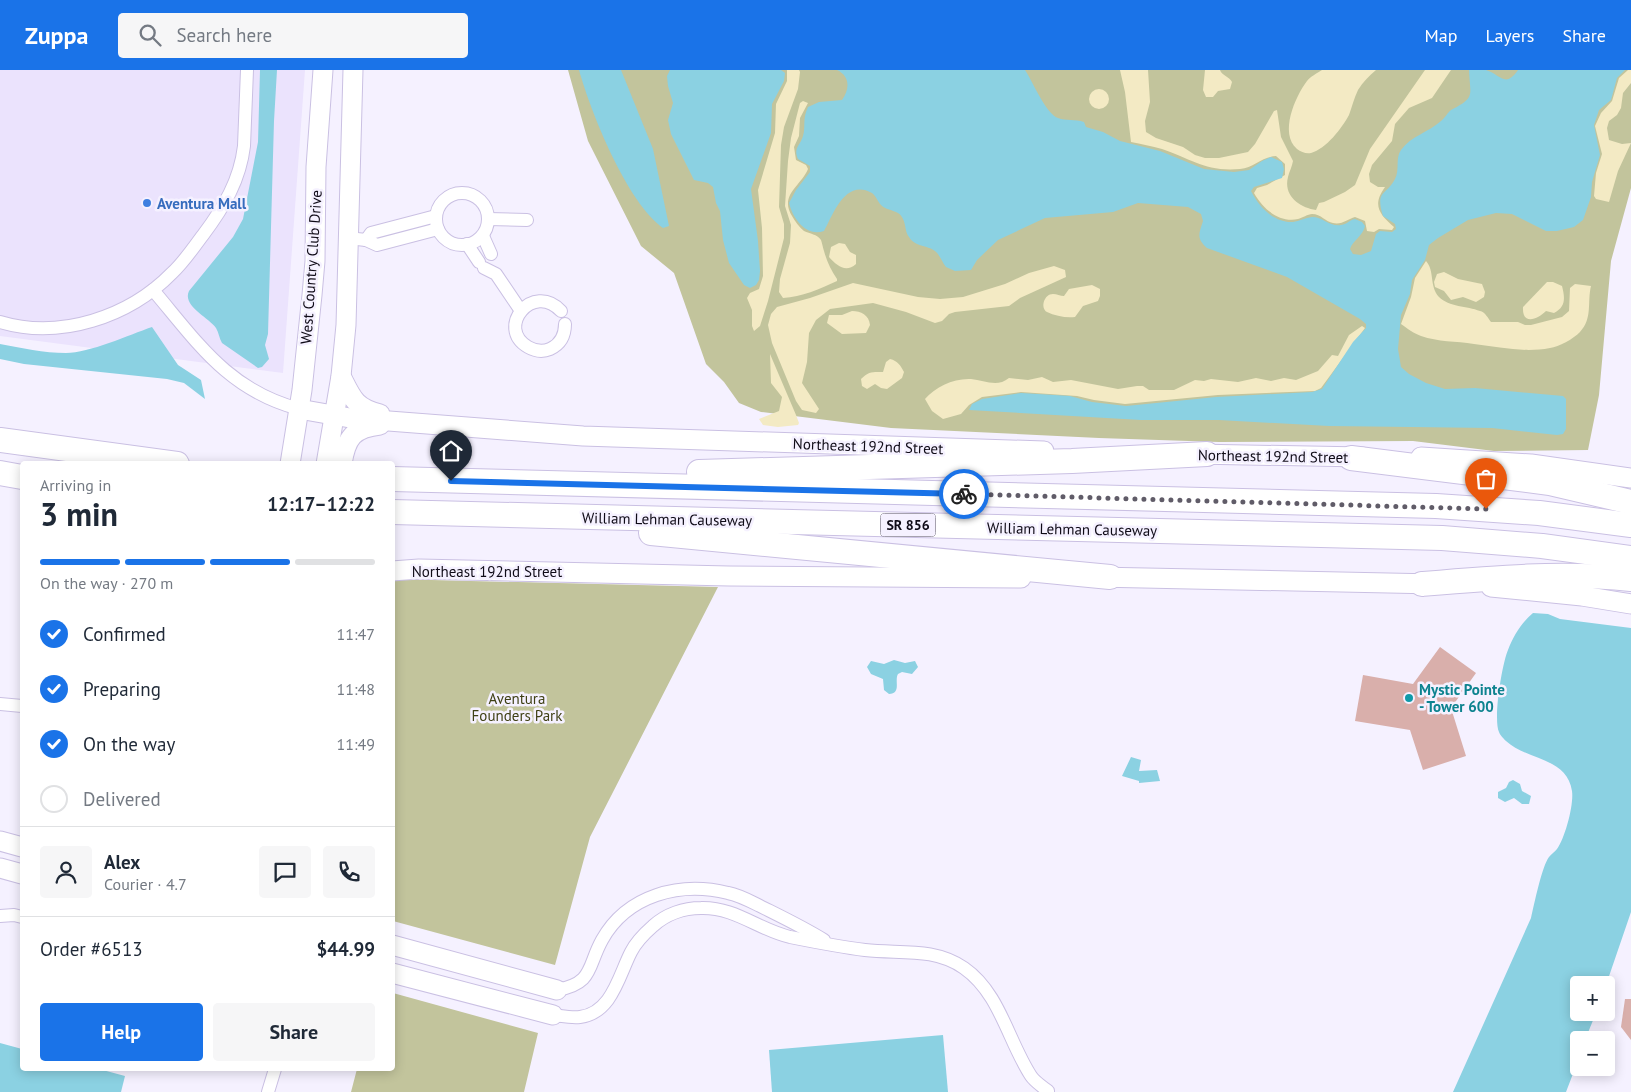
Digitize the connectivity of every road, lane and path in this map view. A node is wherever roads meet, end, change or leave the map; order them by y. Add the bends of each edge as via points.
1 (247, 70) edge
2 (323, 70) edge
3 (353, 70) edge
4 (436, 216) junction
5 (488, 219) junction
6 (527, 220) dead end
7 (438, 229) junction
8 (316, 231) junction
9 (483, 236) junction
10 (357, 239) junction
11 (467, 244) junction
12 (486, 268) junction
13 (153, 290) junction
14 (521, 311) junction
15 (561, 311) dead end
16 (0, 322) edge
17 (565, 324) dead end
18 (341, 376) junction
19 (299, 409) junction
20 (334, 417) junction
21 (413, 422) junction
22 (0, 440) edge
23 (1207, 454) junction
24 (1351, 458) junction
25 (155, 461) edge
26 (290, 461) edge
27 (327, 461) edge
28 (343, 461) edge
29 (0, 473) edge
30 (20, 477) edge
31 (1631, 478) edge
32 (395, 479) edge
33 (586, 484) junction
34 (1631, 502) edge
35 (398, 512) edge
36 (1631, 525) edge
37 (1631, 558) edge
38 (395, 566) edge
39 (419, 569) junction
40 (395, 571) edge
41 (1110, 577) junction
42 (1631, 579) edge
43 (1422, 584) junction
44 (1631, 604) edge
45 (0, 704) edge
46 (20, 706) edge
47 (0, 841) edge
48 (20, 846) edge
49 (0, 868) edge
50 (20, 873) edge
51 (0, 916) edge
52 (20, 916) edge
53 (833, 944) junction
54 (395, 946) edge
55 (411, 950) junction
56 (396, 974) edge
57 (557, 990) joint
58 (553, 1015) joint
59 (274, 1071) edge
60 (1048, 1091) edge
61 (268, 1092) edge

1 - 13 street via 243,158 232,190 185,259
2 - 8 street, West Country Club Drive via 316,167
3 - 10 street
4 - 5 street via 441,203 448,197 465,193 481,200
4 - 7 street
4 - 10 street
5 - 6 street
5 - 9 street
7 - 10 street via 377,245
7 - 11 street via 448,241
8 - 10 street
8 - 19 street, West Country Club Drive
9 - 11 street
9 - 12 street via 494,257
10 - 18 street
11 - 12 street
12 - 14 street
13 - 16 street via 107,315 73,326 36,328
13 - 19 street, Northeast 192nd Street via 207,355 230,376 267,399
14 - 15 street via 527,305 542,301
14 - 17 street via 517,318 517,334 520,341 533,350 557,345
18 - 20 street
18 - 21 street via 360,408
19 - 20 street, Northeast 192nd Street
19 - 26 street, West Country Club Drive
20 - 21 street, Northeast 192nd Street
20 - 27 street
21 - 23 street, Northeast 192nd Street via 677,441
21 - 28 street via 360,429 347,442
22 - 25 highway
23 - 24 street, Northeast 192nd Street
23 - 33 highway via 692,473
24 - 31 street, Northeast 192nd Street via 1404,456 1488,461
24 - 34 highway via 1550,483
29 - 30 highway
32 - 33 highway, SR 856
33 - 36 highway, SR 856 via 1436,506 1539,513
35 - 37 highway, William Lehman Causeway / SR 856 via 1442,538 1534,545
35 - 41 highway via 481,527 649,532
38 - 39 street
39 - 40 street, Northeast 192nd Street
39 - 41 street, Northeast 192nd Street via 786,577
41 - 43 street, Northeast 192nd Street
42 - 43 highway via 1541,576
43 - 44 street, Northeast 192nd Street via 1529,590
45 - 46 street
47 - 48 street
49 - 50 street
51 - 52 street
53 - 57 street via 729,893 705,889 672,890 647,898 626,910 602,939 590,970 581,982
53 - 58 street via 788,936 733,912 687,909 664,917 648,931 632,950 612,995 597,1009 581,1017
53 - 60 street via 935,955 964,968 976,978 995,1005 1032,1078
54 - 55 street
55 - 56 street
55 - 57 street
56 - 58 street
59 - 61 street

